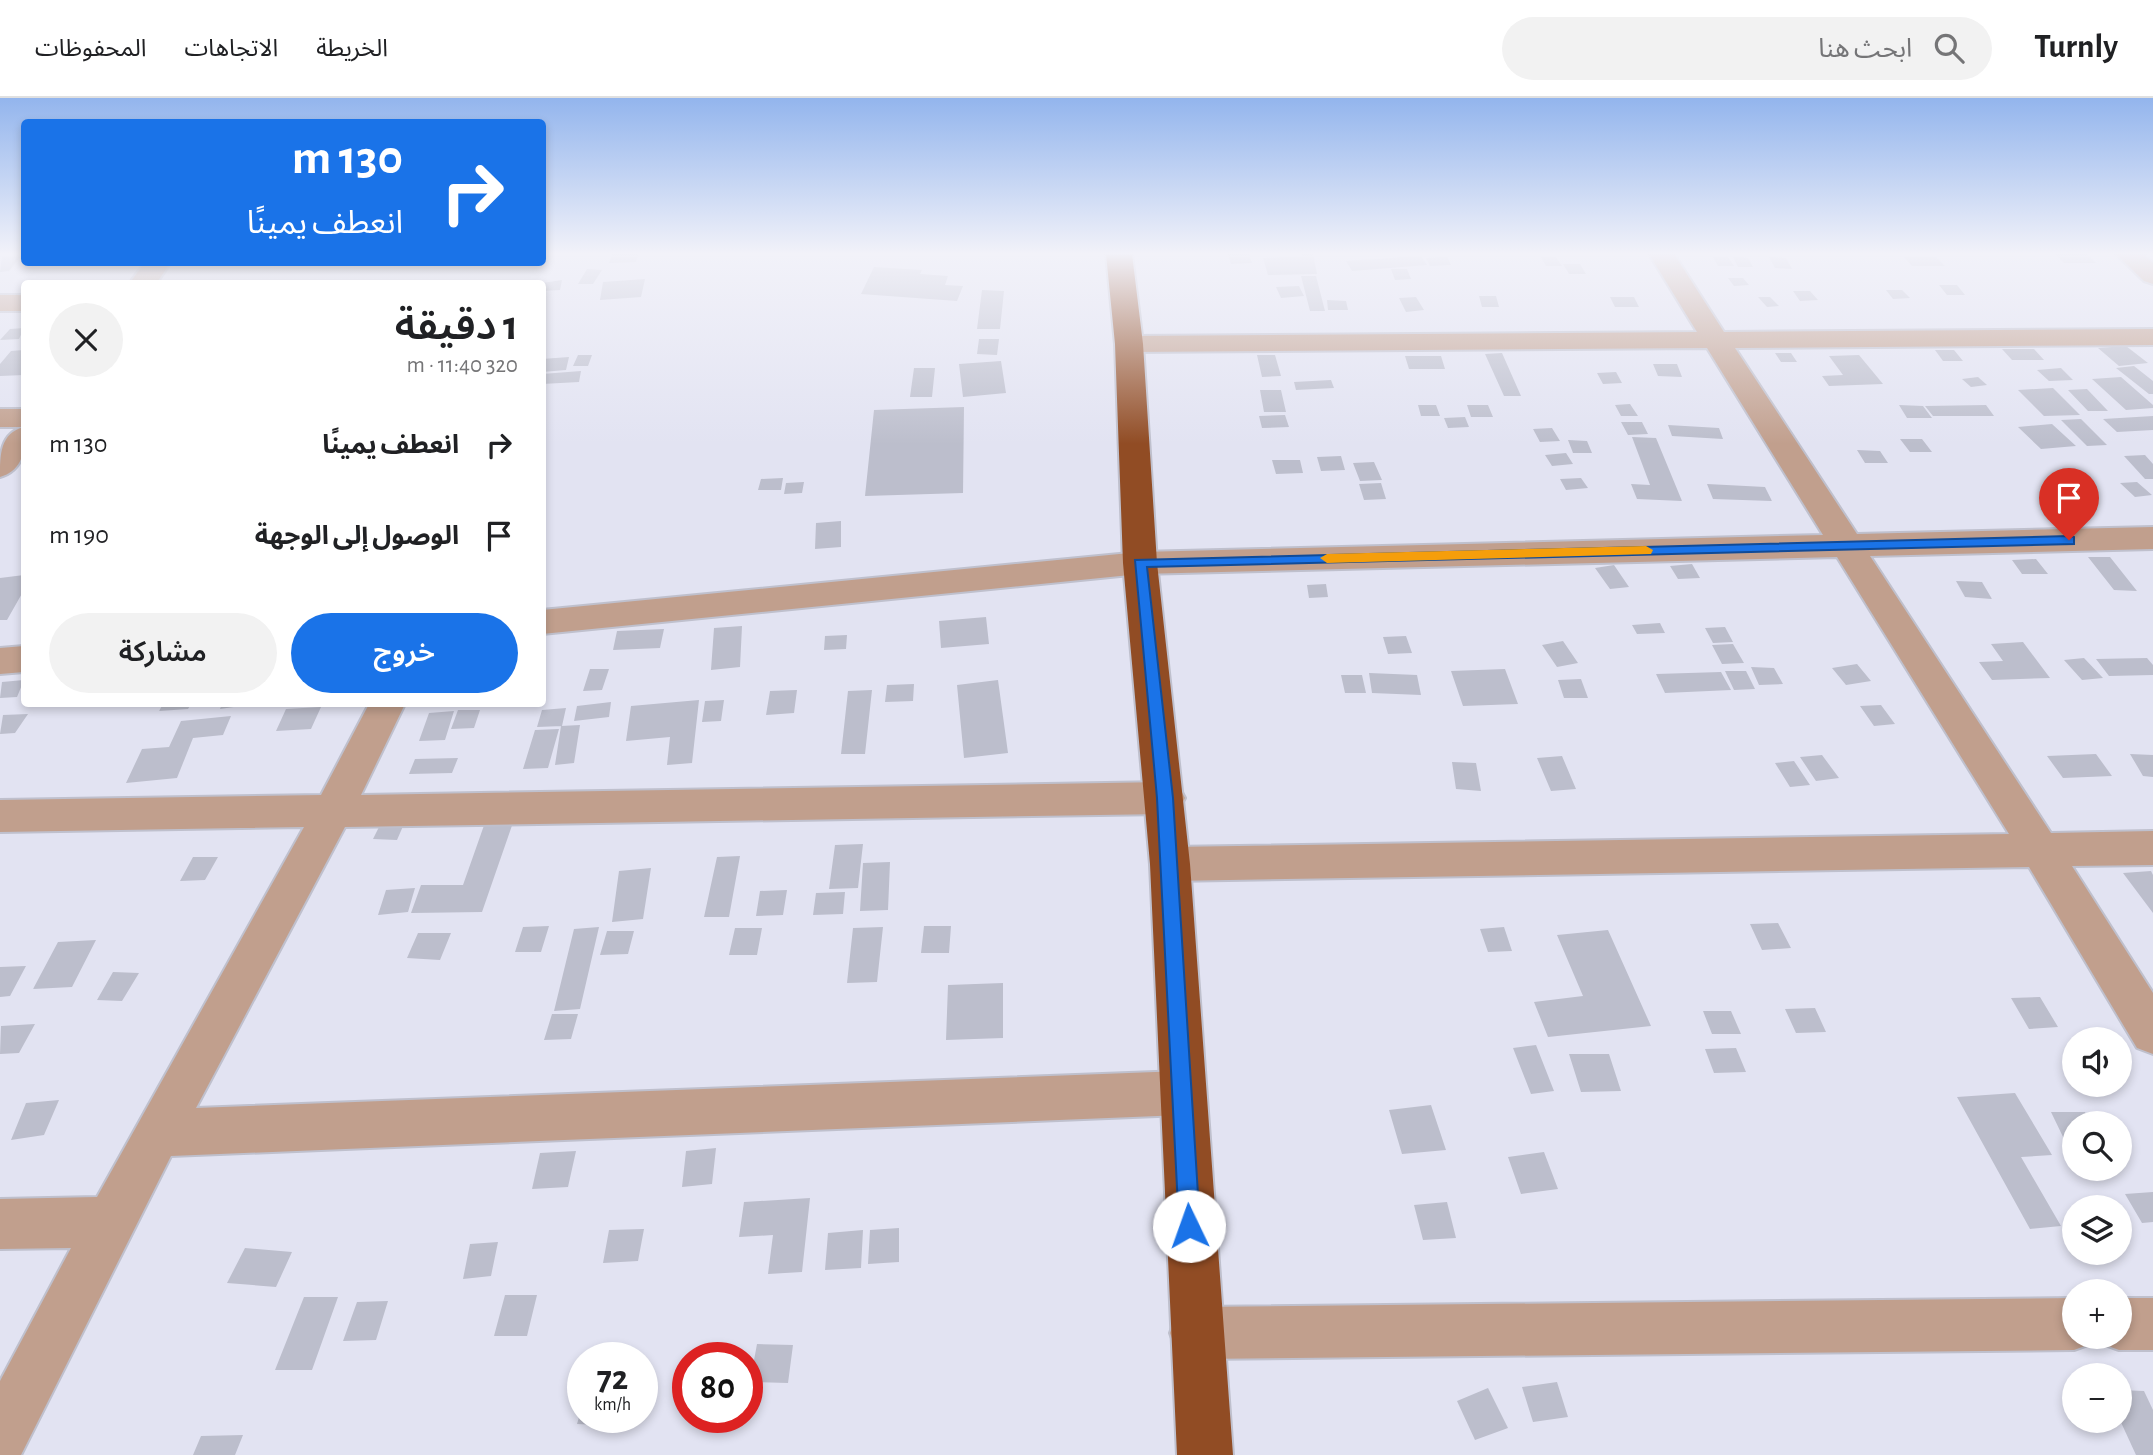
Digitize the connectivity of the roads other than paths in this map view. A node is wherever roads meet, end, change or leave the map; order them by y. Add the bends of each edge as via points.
1 (1126, 317) edge
2 (1702, 317) edge
3 (2153, 337) edge
4 (1717, 341) junction
5 (1129, 344) junction
6 (0, 418) edge
7 (21, 418) edge
8 (21, 440) edge
9 (0, 467) edge
10 (2153, 538) edge
11 (1846, 545) junction
12 (1140, 563) junction
13 (546, 622) edge
14 (21, 659) edge
15 (0, 661) edge
16 (385, 707) edge
17 (1165, 798) junction
18 (333, 811) junction
19 (0, 816) edge
20 (2153, 848) edge
21 (2041, 851) junction
22 (1170, 864) junction
23 (2153, 1033) edge
24 (1182, 1093) junction
25 (157, 1133) junction
26 (112, 1222) junction
27 (0, 1224) edge
28 (2062, 1324) edge
29 (2132, 1324) edge
30 (2153, 1324) edge
31 (1195, 1333) junction
32 (0, 1438) edge
33 (1205, 1455) edge

1 - 5 highway
2 - 4 street
3 - 4 street
4 - 5 street
4 - 11 street
5 - 12 highway
6 - 7 street
8 - 9 street
10 - 11 street
11 - 12 street
11 - 21 street
12 - 13 street
12 - 17 highway
14 - 15 street
16 - 18 street
17 - 18 street
17 - 22 highway
18 - 19 street
18 - 25 street
20 - 21 street
21 - 22 street
21 - 23 street
22 - 24 highway
24 - 25 street
24 - 31 highway
25 - 26 street
26 - 27 street
26 - 32 street
28 - 31 street
29 - 30 street
31 - 33 highway

